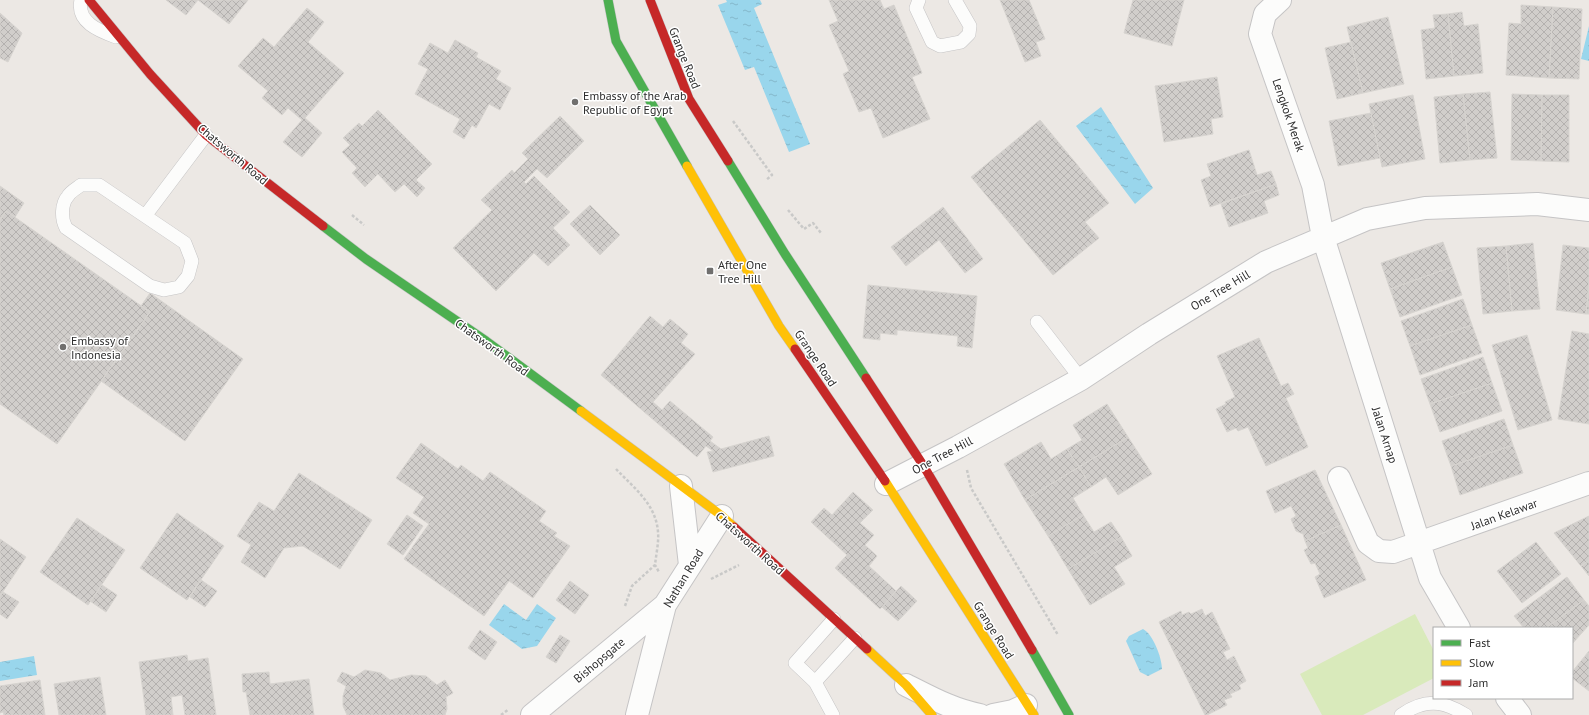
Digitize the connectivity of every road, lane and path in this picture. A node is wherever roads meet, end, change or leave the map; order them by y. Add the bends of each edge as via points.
1 (82, 0) edge
2 (89, 0) edge
3 (608, 0) edge
4 (650, 0) edge
5 (919, 0) edge
6 (955, 0) edge
7 (1280, 0) edge
8 (122, 39) junction
9 (731, 118) dead end
10 (206, 135) junction
11 (765, 182) dead end
12 (784, 206) dead end
13 (1589, 209) edge
14 (349, 213) dead end
15 (145, 216) junction
16 (820, 233) dead end
17 (1322, 237) junction
18 (366, 259) junction
19 (1038, 322) dead end
20 (1081, 379) junction
21 (923, 465) junction
22 (616, 469) dead end
23 (967, 469) dead end
24 (1339, 478) dead end
25 (1589, 483) edge
26 (886, 484) junction
27 (681, 486) junction
28 (722, 516) junction
29 (1419, 544) junction
30 (690, 565) junction
31 (662, 576) dead end
32 (665, 605) junction
33 (834, 619) junction
34 (1458, 627) edge
35 (1058, 635) dead end
36 (854, 638) junction
37 (815, 682) junction
38 (906, 685) junction
39 (1508, 699) edge
40 (1015, 712) edge
41 (532, 715) edge
42 (637, 715) edge
43 (832, 715) edge
44 (932, 715) edge
45 (980, 715) edge
46 (1069, 715) edge
47 (1401, 715) edge
48 (1466, 715) edge
49 (1520, 715) edge

1 - 8 lane via 80,7 86,23
2 - 8 main road, Chatsworth Road
3 - 26 main road, Grange Road via 616,41 779,326
4 - 21 main road, Grange Road via 689,99 785,254
5 - 6 lane via 916,8 932,42 940,46 961,42 969,34 970,26
7 - 17 street, Lengkok Merak via 1265,14 1260,34 1314,185
8 - 10 main road, Chatsworth Road
9 - 11 path via 772,175
10 - 15 lane
10 - 18 main road, Chatsworth Road
12 - 16 path via 804,229 813,223
13 - 17 street, One Tree Hill via 1537,204 1425,208 1367,219
14 - 18 path via 372,234 372,247
15 - 15 lane via 185,243 192,261 188,276 179,287 164,290 150,286 68,229 63,223 62,213 67,196 81,185 99,186
17 - 20 street, One Tree Hill via 1266,262
17 - 29 street, Jalan Arnap
18 - 27 main road, Chatsworth Road via 486,341
19 - 20 lane
20 - 21 street, One Tree Hill
21 - 26 street, One Tree Hill
21 - 46 main road, Grange Road
22 - 31 path via 647,500 656,517 658,533 655,566
23 - 35 path via 971,488
24 - 29 street, Jalan Kelawar via 1368,543 1379,551 1393,552
25 - 29 street, Jalan Kelawar
26 - 40 main road, Grange Road
27 - 28 main road, Chatsworth Road
27 - 30 street
28 - 30 street, Nathan Road
28 - 33 main road, Chatsworth Road
29 - 34 street, Jalan Arnap via 1430,578
30 - 32 street, Nathan Road
32 - 41 street, Bishopsgate
32 - 42 street, Nathan Road
33 - 36 main road, Chatsworth Road
33 - 37 lane via 794,663
36 - 37 lane
36 - 38 main road, Chatsworth Road
37 - 43 lane
38 - 44 main road, Chatsworth Road
38 - 45 street, Chatsworth Road via 952,707
39 - 49 street
47 - 48 lane via 1414,708 1438,703 1448,705

